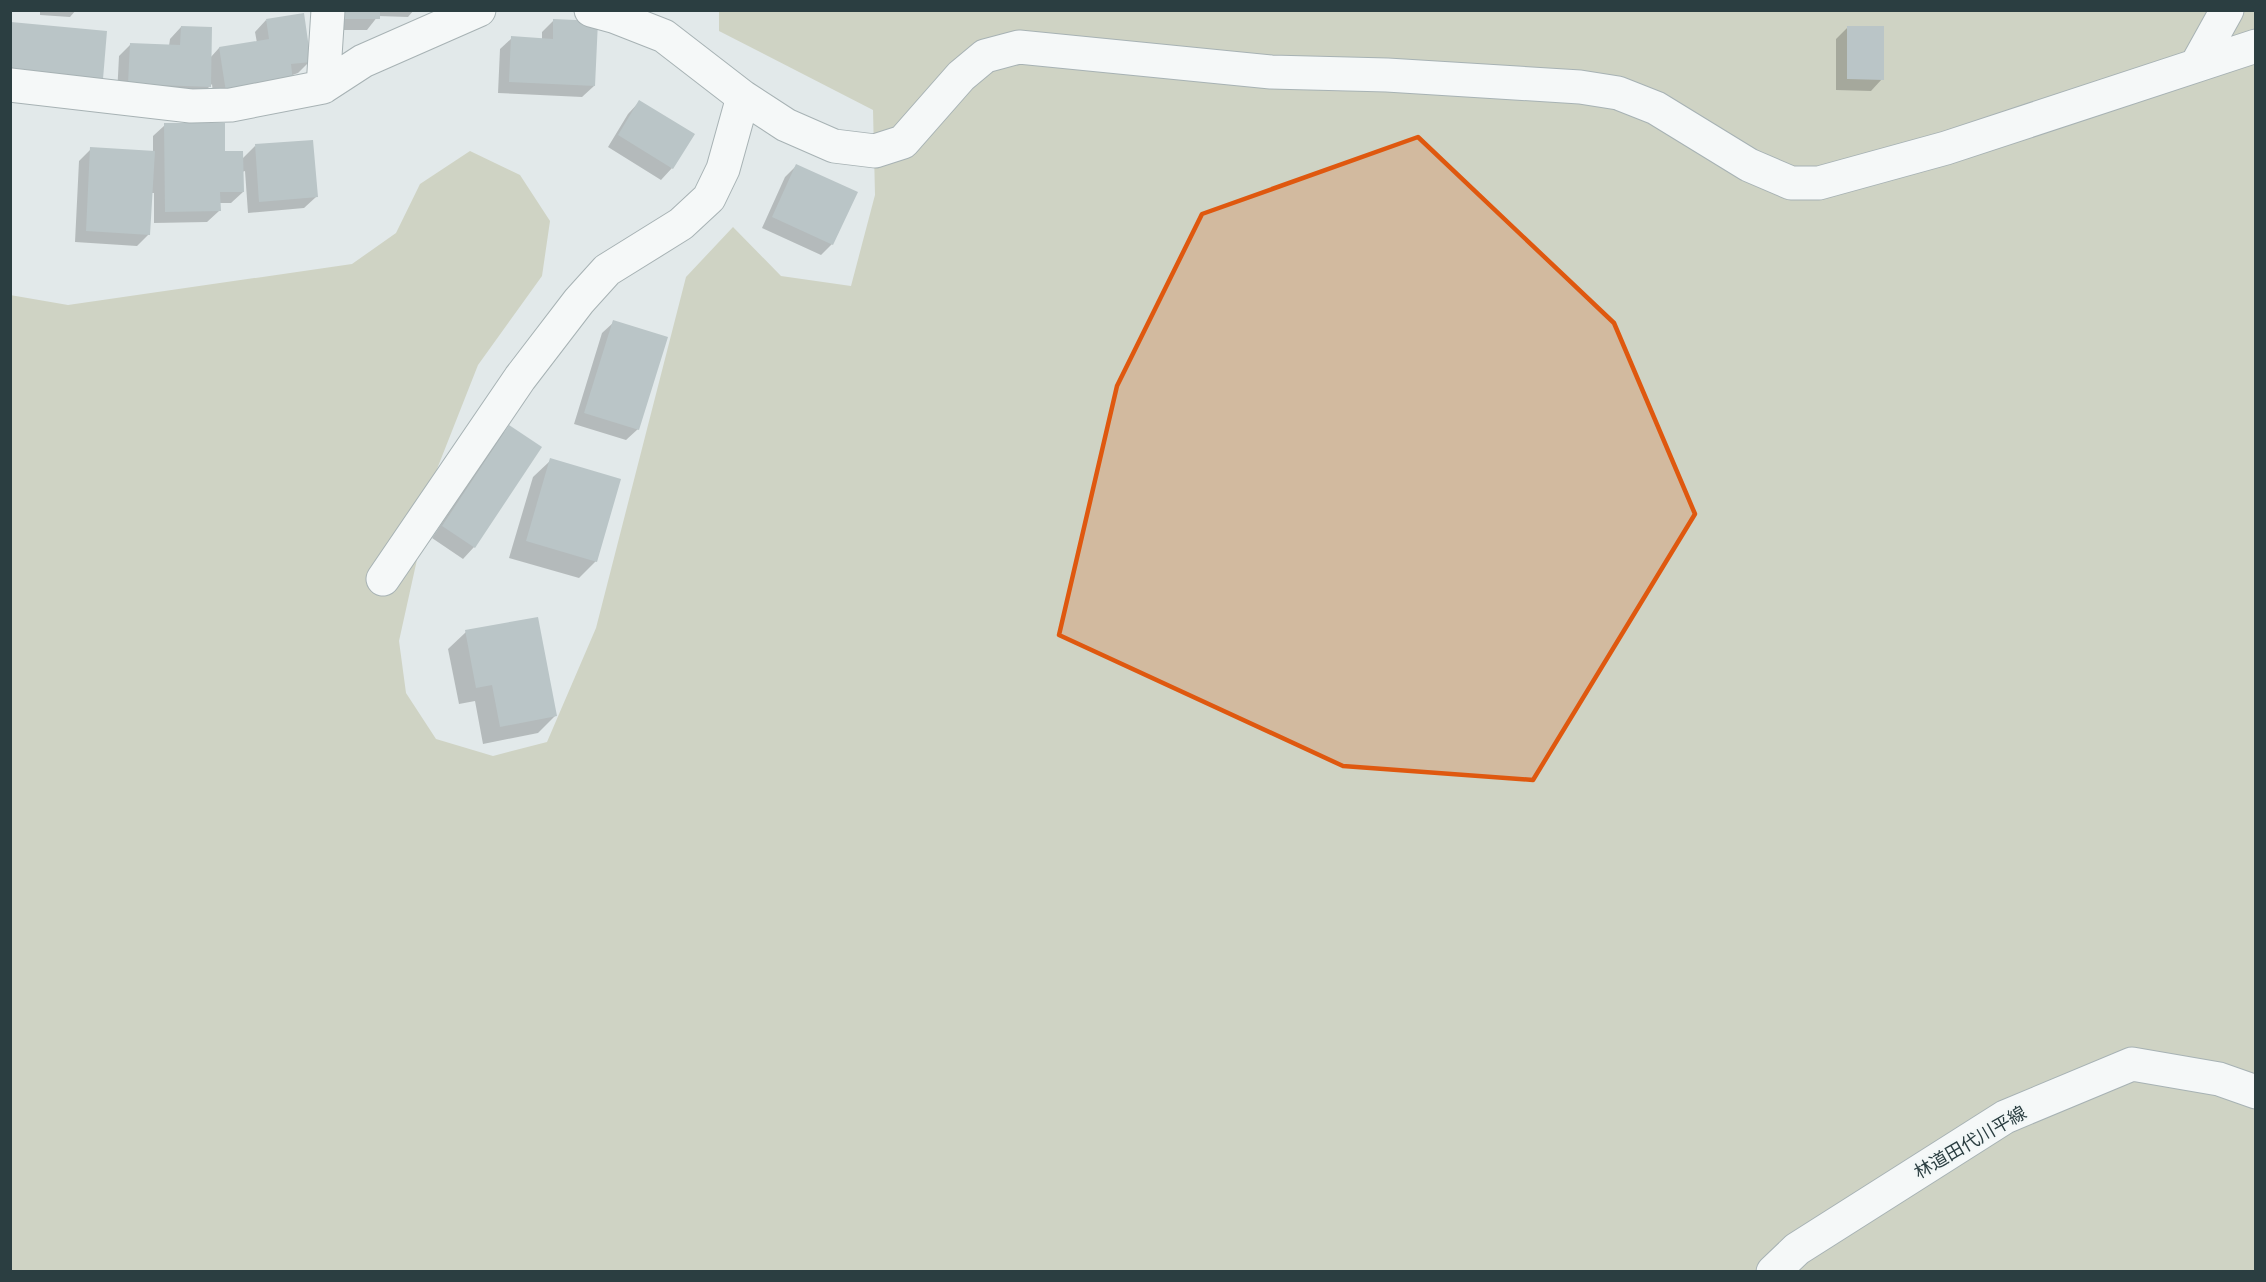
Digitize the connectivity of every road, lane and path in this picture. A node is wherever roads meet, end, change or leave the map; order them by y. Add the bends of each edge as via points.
1 (328, 10) edge
2 (479, 10) edge
3 (2227, 10) edge
4 (606, 12) edge
5 (2256, 46) edge
6 (2197, 64) junction
7 (10, 85) edge
8 (323, 87) junction
9 (743, 97) junction
10 (383, 579) dead end
11 (2256, 1092) edge
12 (1773, 1272) edge

1 - 8 street
2 - 8 street via 363,61
3 - 6 street
4 - 9 street via 664,36
5 - 6 street
6 - 9 street via 1946,147 1819,183 1791,183 1749,165 1656,108 1618,93 1580,87 1271,72 1019,47 986,56 961,76 903,142 875,151 834,146 786,125
7 - 8 street via 191,106 231,105
9 - 10 street via 723,169 709,198 681,224 607,270 579,301 519,378
11 - 12 street, 林道田代川平線 via 2219,1079 2132,1064 2005,1117 1797,1249

